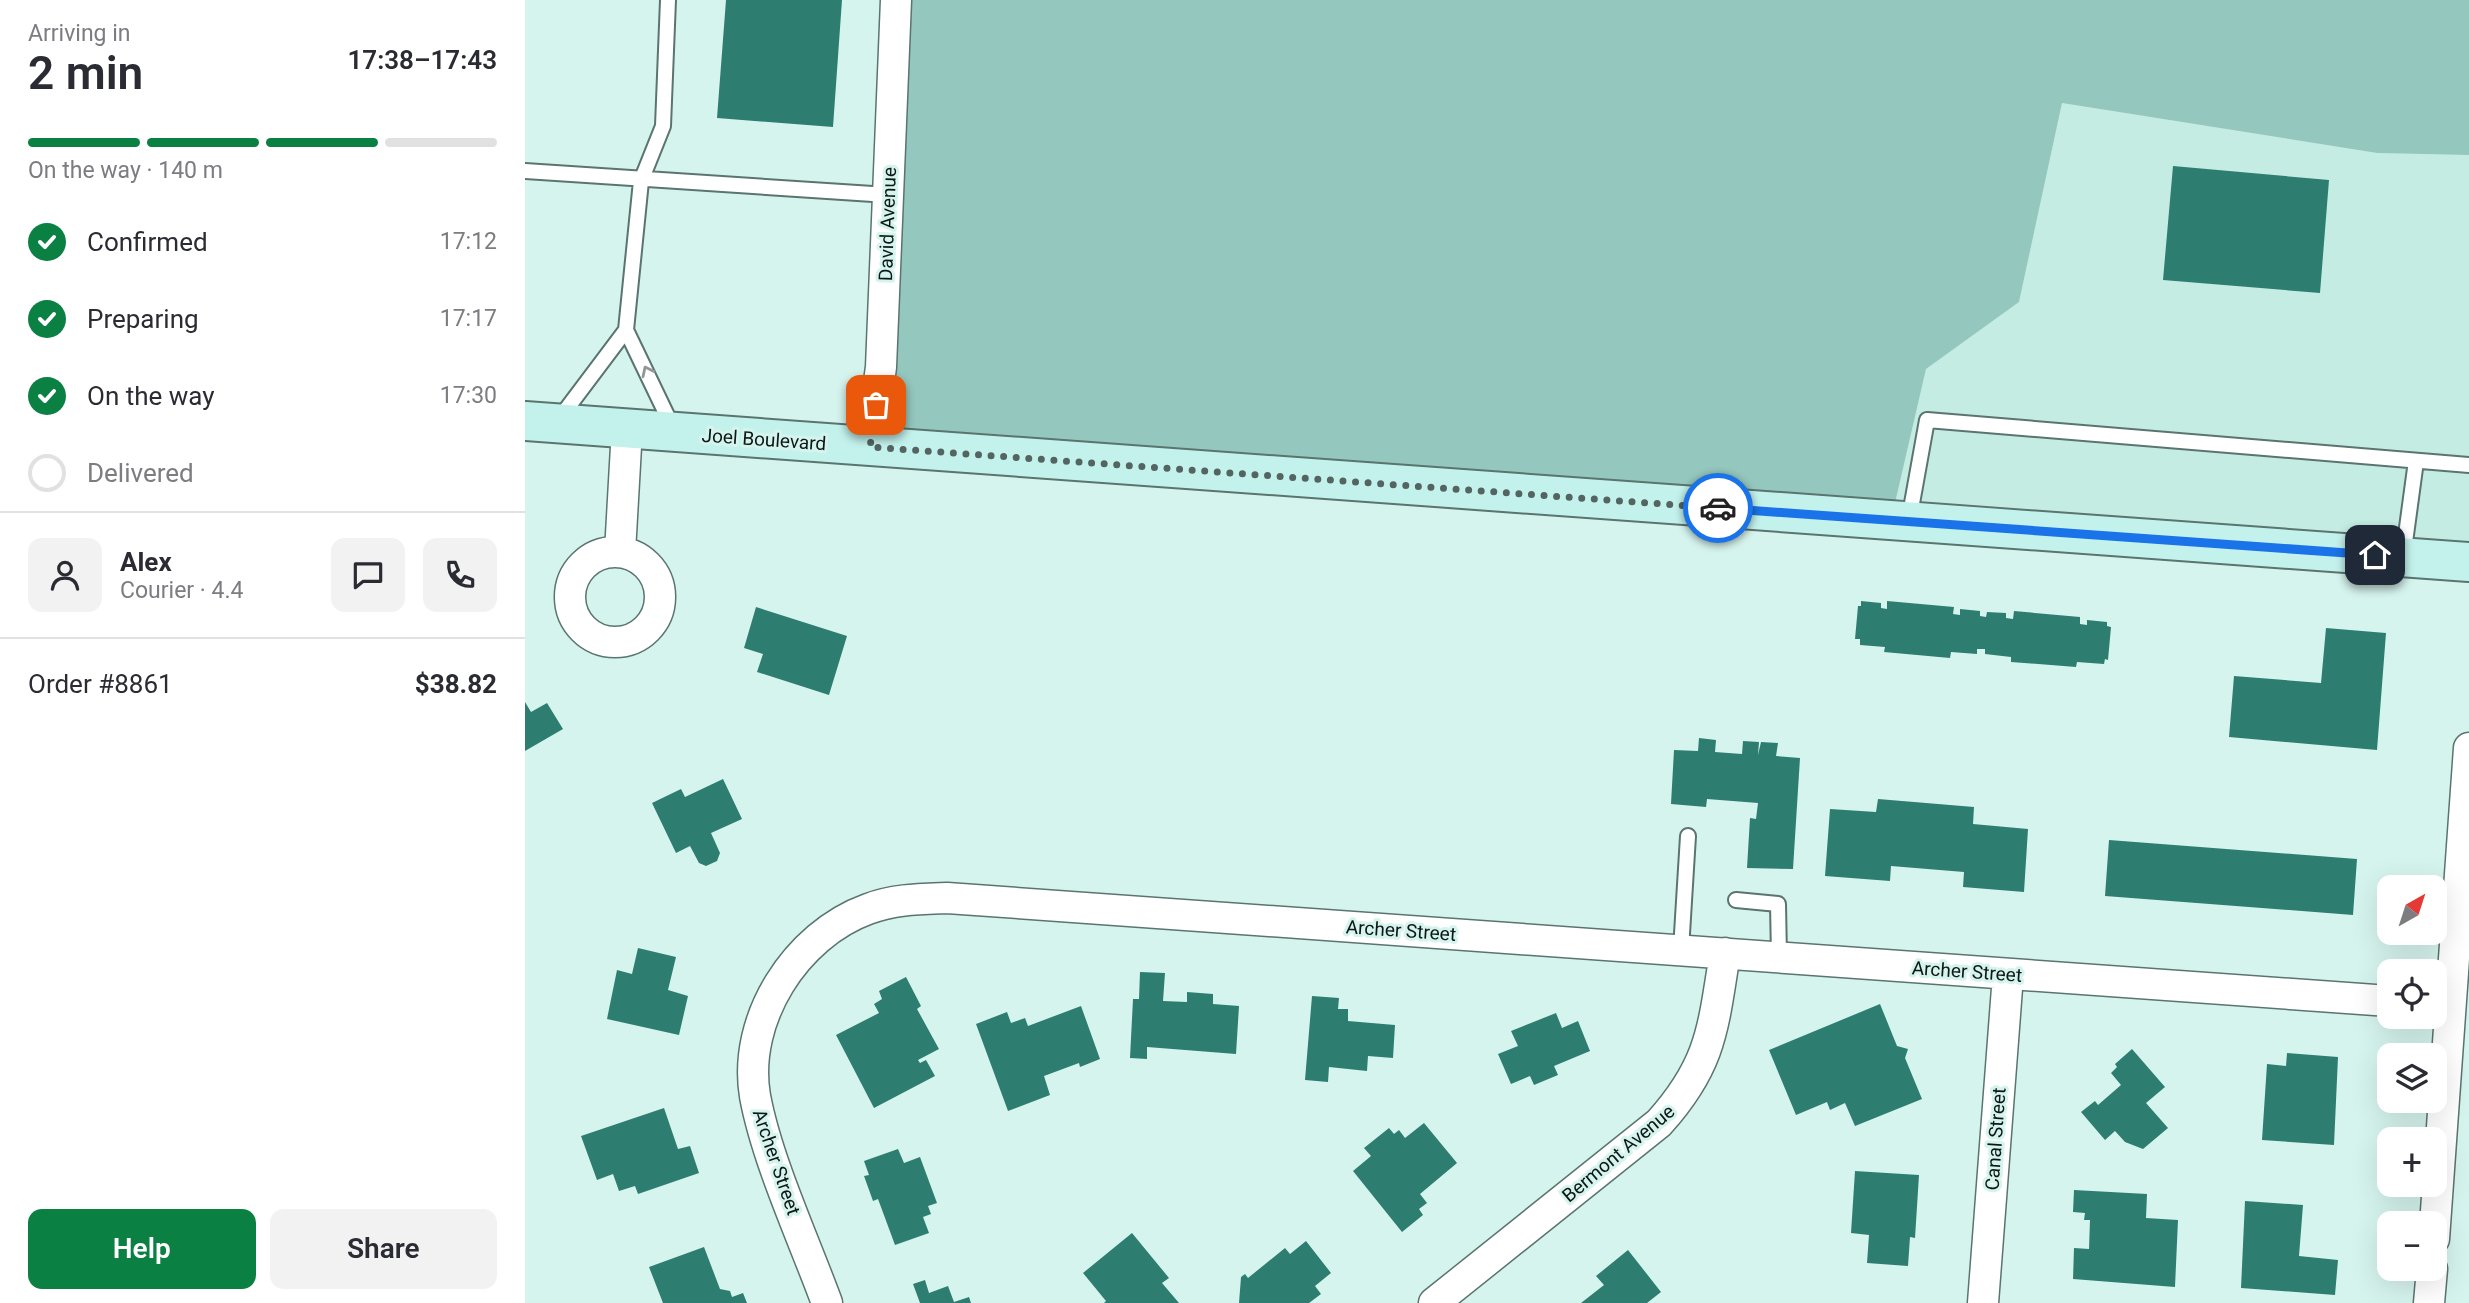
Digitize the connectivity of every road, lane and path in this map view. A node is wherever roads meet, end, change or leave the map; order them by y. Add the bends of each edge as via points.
1 (668, 0) edge
2 (896, 0) edge
3 (525, 171) edge
4 (641, 181) junction
5 (888, 195) junction
6 (626, 330) junction
7 (541, 422) edge
8 (627, 429) junction
9 (675, 433) junction
10 (870, 447) junction
11 (2416, 461) junction
12 (2469, 465) edge
13 (1909, 522) junction
14 (620, 551) dead end
15 (2403, 557) junction
16 (2469, 562) edge
17 (2469, 748) edge
18 (1688, 836) dead end
19 (1736, 900) dead end
20 (1681, 950) junction
21 (1725, 953) junction
22 (1779, 957) junction
23 (2008, 975) junction
24 (2377, 1000) edge
25 (2451, 1006) edge
26 (2436, 1211) edge
27 (2431, 1281) edge
28 (827, 1303) edge
29 (1434, 1303) edge
30 (1983, 1303) edge
31 (2429, 1303) edge

1 - 4 lane via 663,126
2 - 5 street, David Avenue
3 - 4 lane
4 - 5 lane
4 - 6 lane
5 - 10 street, David Avenue via 881,367
6 - 7 lane
9 -> 6 lane
7 - 8 main road, Joel Boulevard
8 - 9 main road, Joel Boulevard
8 - 14 street
9 - 10 main road, Joel Boulevard
10 - 13 main road, Joel Boulevard
11 - 12 lane
11 - 13 lane via 1927,420
11 - 15 lane
13 - 15 main road, Joel Boulevard
15 - 16 main road, Joel Boulevard
17 - 25 street
18 - 20 lane
19 - 22 lane via 1778,904
20 - 21 street, Archer Street
20 - 28 street, Archer Street via 947,898 907,899 868,909 832,928 804,951 782,978 766,1009 755,1052 755,1094 765,1134
21 - 22 street, Archer Street
21 - 29 street, Bermont Avenue via 1712,1031 1701,1066 1683,1097 1659,1123
22 - 23 street, Archer Street
23 - 24 street, Archer Street
23 - 30 street, Canal Street
25 - 26 street
27 - 31 street

